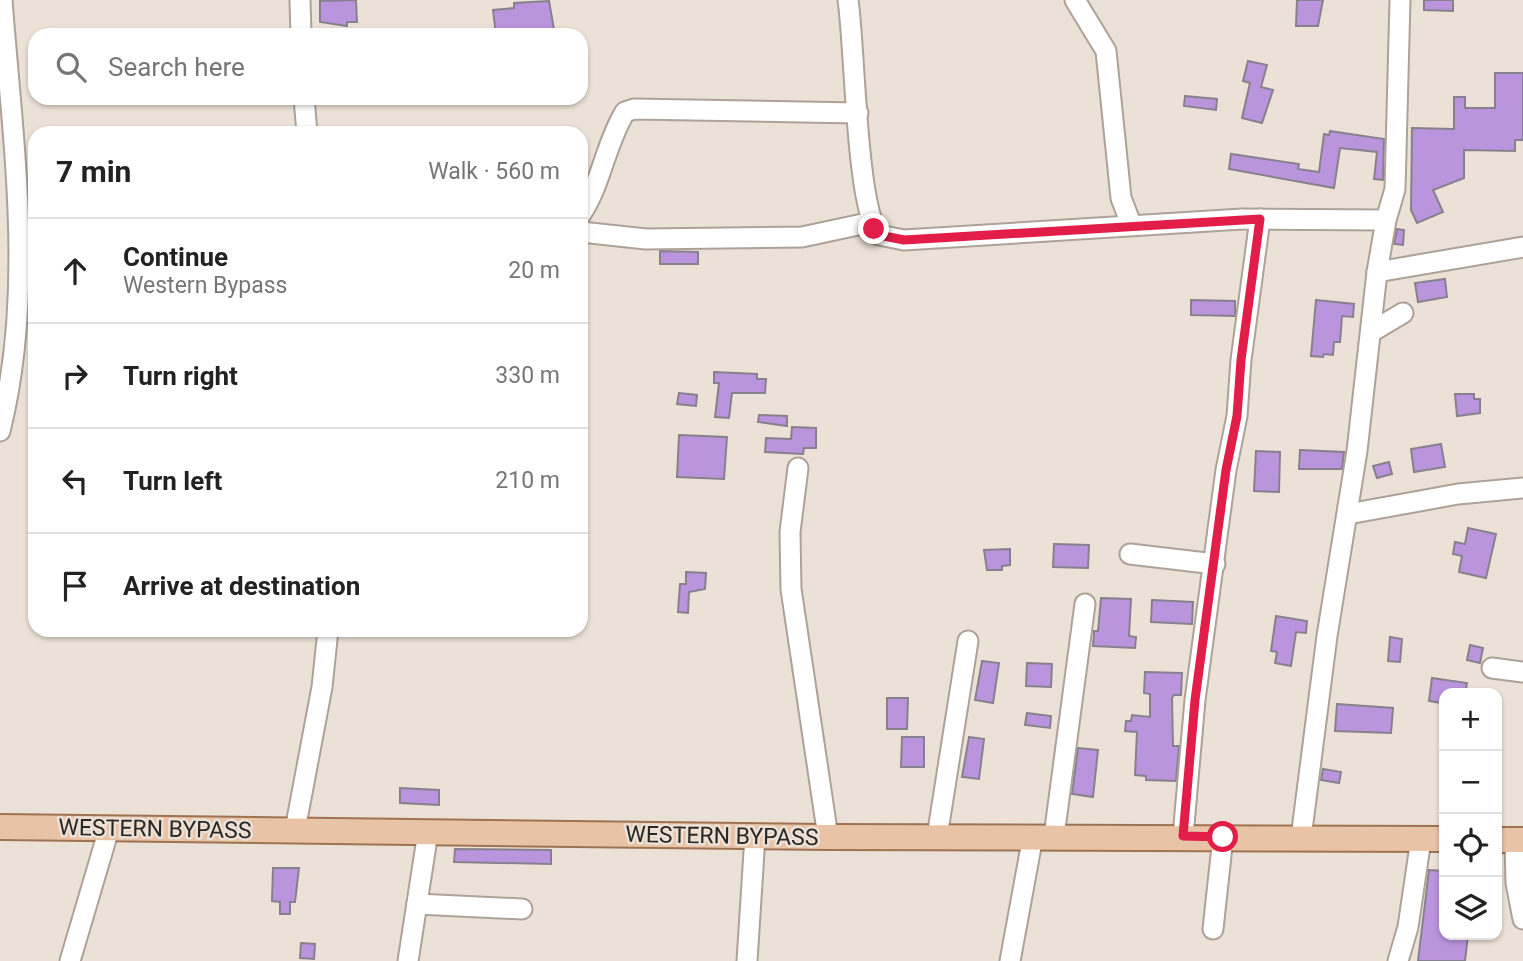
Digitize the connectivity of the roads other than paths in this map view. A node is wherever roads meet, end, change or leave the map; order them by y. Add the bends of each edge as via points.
1 (2, 0) edge
2 (299, 0) edge
3 (848, 0) edge
4 (1075, 0) edge
5 (1400, 0) edge
6 (301, 28) edge
7 (305, 105) edge
8 (858, 113) junction
9 (306, 126) edge
10 (588, 204) edge
11 (1260, 219) junction
12 (1386, 220) junction
13 (872, 222) junction
14 (1130, 224) junction
15 (588, 233) edge
16 (1523, 247) edge
17 (1377, 272) junction
18 (1403, 313) dead end
19 (1371, 331) junction
20 (0, 432) edge
21 (799, 468) dead end
22 (1523, 488) edge
23 (1348, 514) junction
24 (1130, 554) dead end
25 (1215, 564) junction
26 (1085, 604) dead end
27 (327, 637) edge
28 (968, 641) dead end
29 (1492, 668) dead end
30 (1523, 672) edge
31 (0, 827) edge
32 (109, 829) junction
33 (295, 830) junction
34 (428, 832) junction
35 (755, 836) junction
36 (1044, 836) junction
37 (1183, 836) junction
38 (828, 837) junction
39 (937, 837) junction
40 (1223, 837) junction
41 (1301, 838) junction
42 (1433, 839) edge
43 (1512, 840) edge
44 (417, 904) junction
45 (522, 909) dead end
46 (1523, 919) edge
47 (1213, 929) dead end
48 (70, 961) edge
49 (408, 961) edge
50 (747, 961) edge
51 (1010, 961) edge
52 (1398, 961) edge

1 - 20 street via 21,253 13,379
2 - 6 street
3 - 8 street
4 - 14 street via 1106,51 1121,198
5 - 12 street via 1395,189
7 - 9 street
8 - 10 street via 625,112 612,133
8 - 13 street
11 - 12 street
11 - 14 street
11 - 25 street
12 - 17 street
13 - 14 street via 879,235 904,240
13 - 15 street via 802,237 646,239
16 - 17 street
17 - 19 street
18 - 19 street
19 - 23 street
21 - 38 street via 790,532 791,589
22 - 23 street via 1458,494
23 - 41 street
24 - 25 street
25 - 37 street via 1195,700
26 - 36 street
27 - 33 street
28 - 39 street
29 - 30 street
31 - 32 main road, WESTERN BYPASS
32 - 33 main road, WESTERN BYPASS
32 - 48 street
33 - 34 main road, WESTERN BYPASS
34 - 35 main road, WESTERN BYPASS
34 - 44 street
35 - 38 main road, WESTERN BYPASS
35 - 50 street
36 - 37 main road, WESTERN BYPASS
36 - 39 main road, WESTERN BYPASS
36 - 51 street
37 - 40 main road, WESTERN BYPASS
38 - 39 main road, WESTERN BYPASS
40 - 41 main road, WESTERN BYPASS
40 - 47 street
41 - 42 main road, WESTERN BYPASS
42 - 52 street
43 - 46 street
44 - 45 street
44 - 49 street

